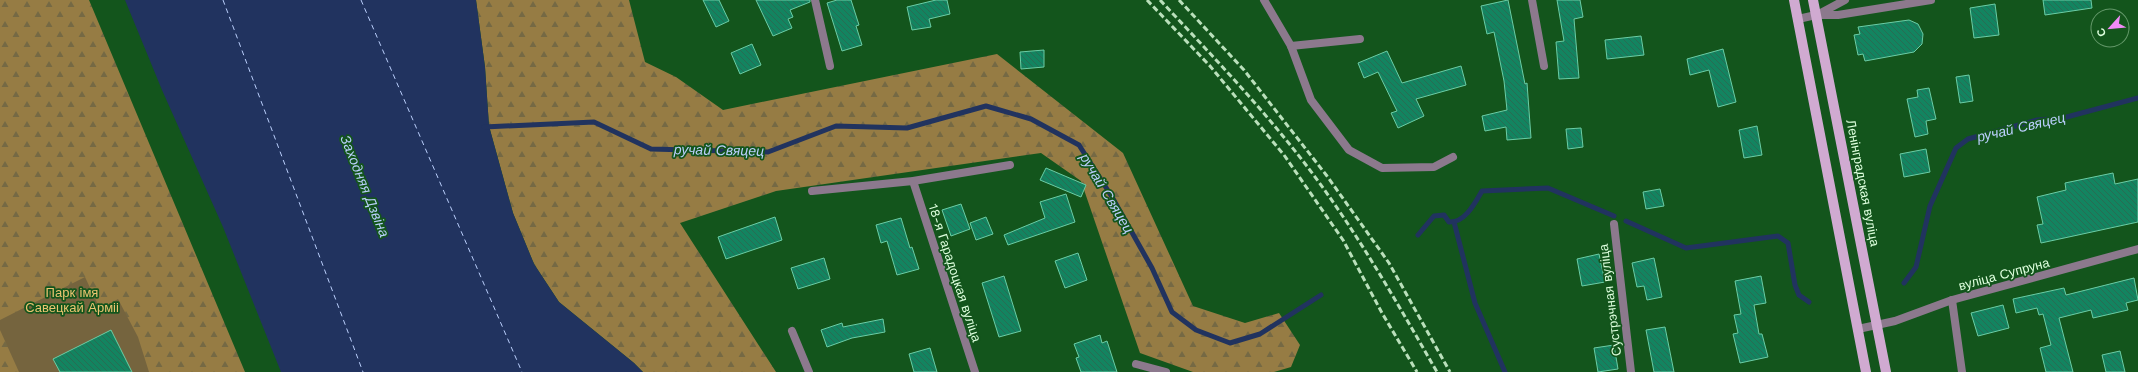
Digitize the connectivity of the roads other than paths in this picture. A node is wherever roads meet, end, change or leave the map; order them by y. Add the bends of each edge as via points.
1 (815, 0) edge
2 (1264, 0) edge
3 (1532, 0) edge
4 (1794, 0) edge
5 (1814, 0) edge
6 (1845, 0) edge
7 (1931, 0) edge
8 (1816, 15) junction
9 (1798, 19) junction
10 (1360, 39) dead end
11 (1291, 46) junction
12 (830, 66) dead end
13 (1544, 66) dead end
14 (1453, 157) dead end
15 (1010, 165) dead end
16 (913, 181) junction
17 (812, 191) dead end
18 (1614, 224) dead end
19 (2138, 249) edge
20 (1952, 300) junction
21 (1877, 325) junction
22 (1858, 329) junction
23 (792, 331) dead end
24 (1136, 364) dead end
25 (809, 372) edge
26 (974, 372) edge
27 (1166, 372) edge
28 (1631, 372) edge
29 (1866, 372) edge
30 (1886, 372) edge
31 (1962, 372) edge

1 - 12 street
2 - 11 street
3 - 13 street
4 - 9 main road
5 - 8 main road, Ленінградская вуліца
6 - 8 street
7 - 8 street via 1838,15
8 - 9 street
8 - 21 main road, Ленінградская вуліца
9 - 22 main road
10 - 11 street
11 - 14 street via 1310,100 1349,150 1382,168 1434,167
15 - 16 street
16 - 17 street
16 - 26 street, 18-я Гарадоцкая вуліца
18 - 28 street, Сустрэчная вуліца
19 - 20 street, вуліца Супруна
20 - 21 street, вуліца Супруна
20 - 31 street
21 - 22 street, вуліца Супруна
21 - 30 main road, Ленінградская вуліца
22 - 29 main road
23 - 25 street
24 - 27 street

